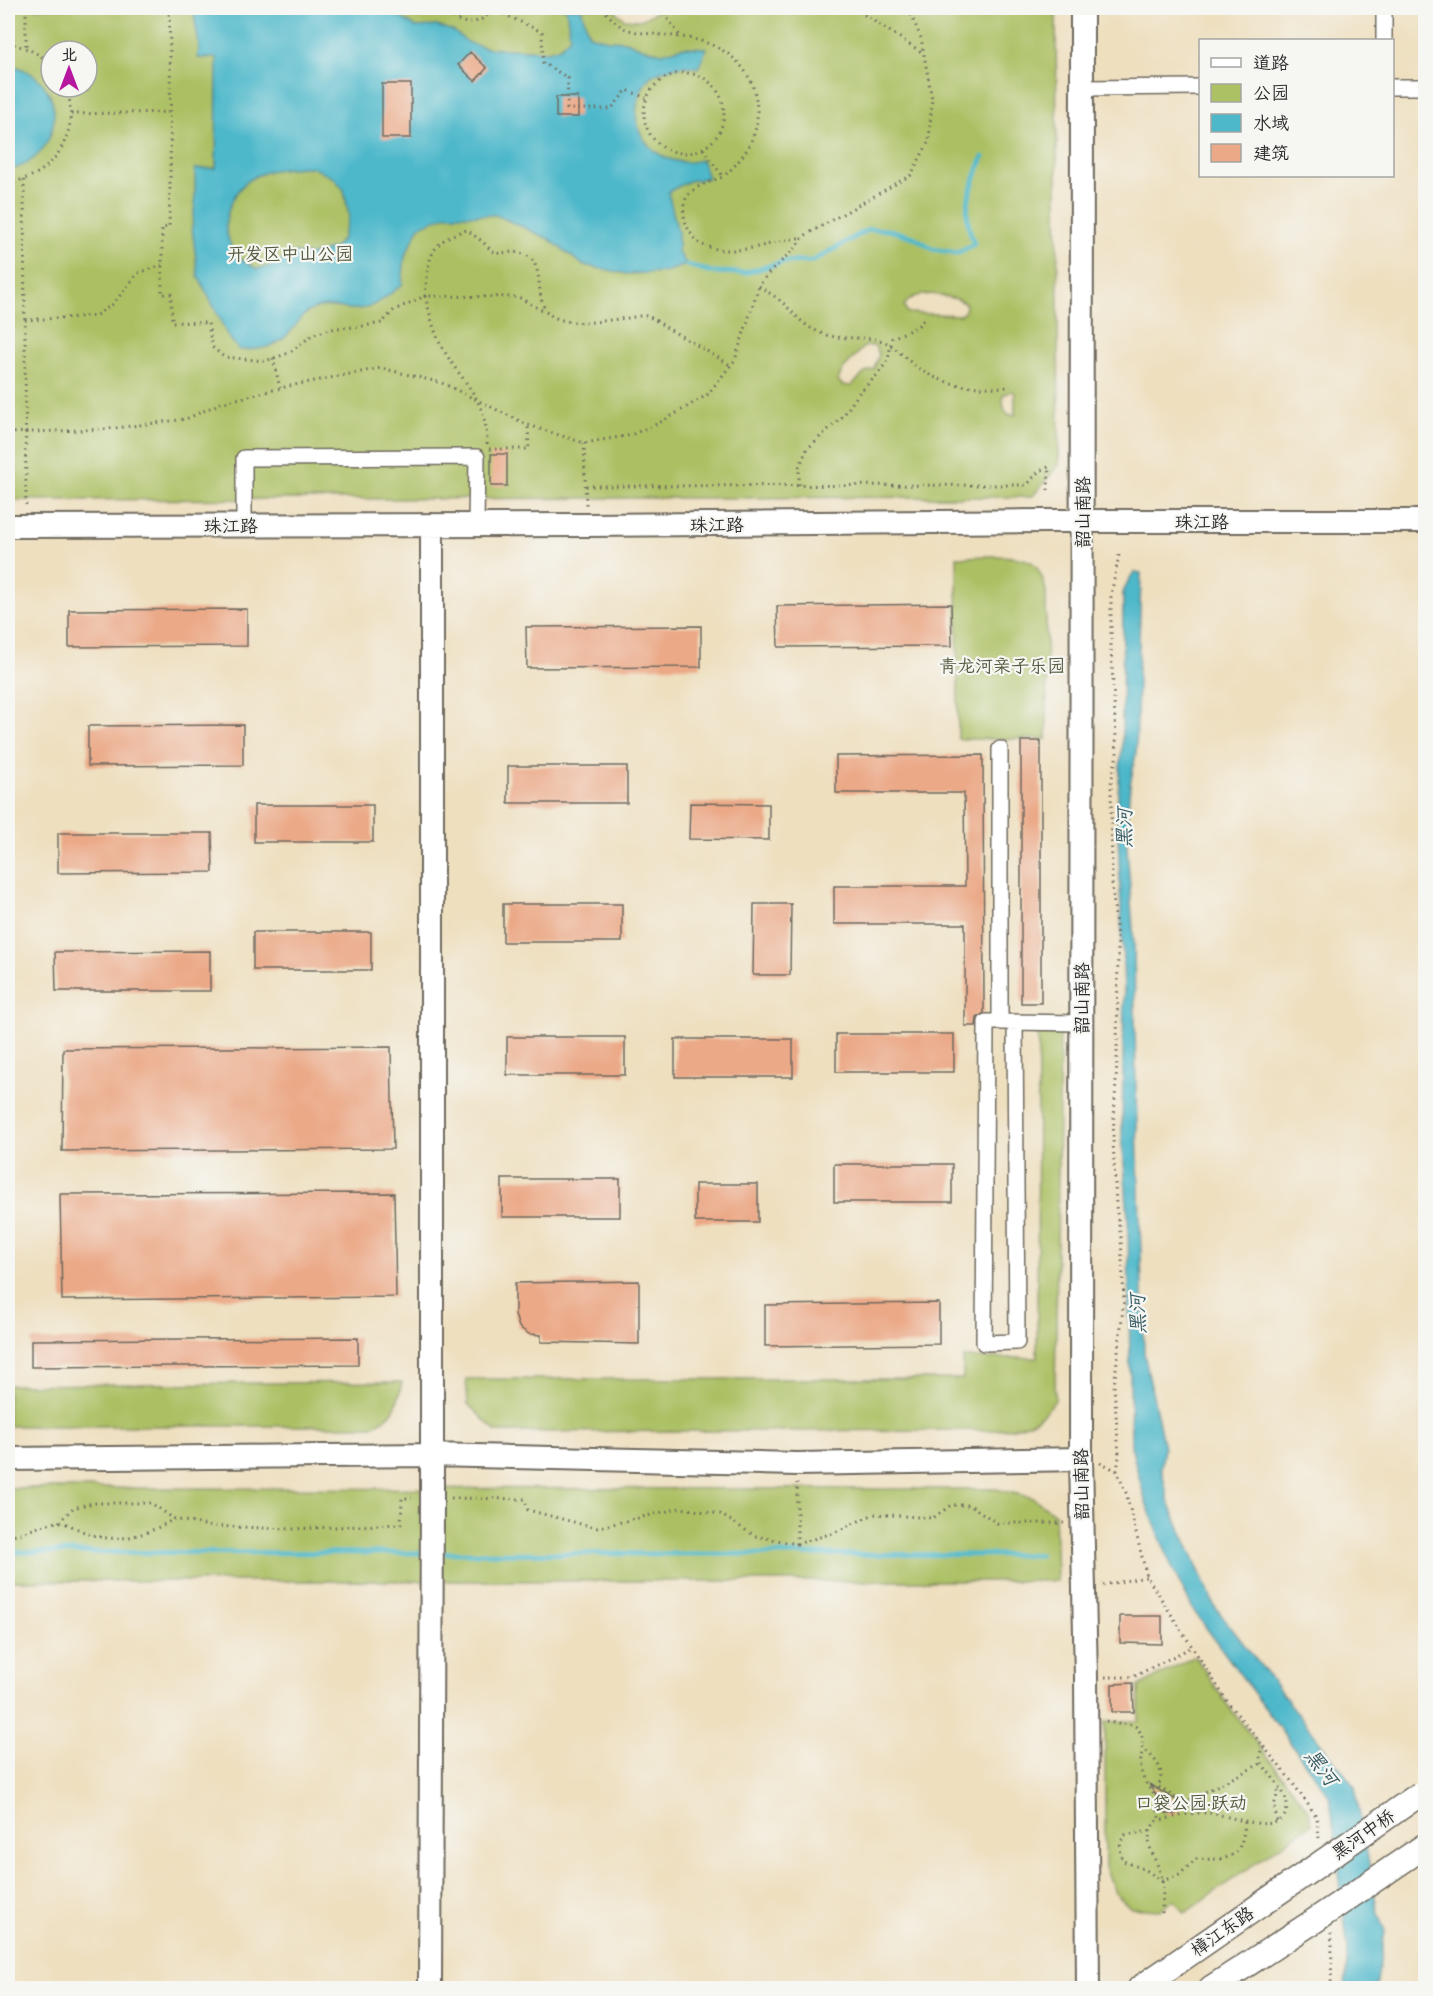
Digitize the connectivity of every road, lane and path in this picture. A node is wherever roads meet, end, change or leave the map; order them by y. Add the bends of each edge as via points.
1 (26, 8) edge
2 (169, 8) edge
3 (445, 8) edge
4 (493, 8) edge
5 (602, 8) edge
6 (667, 8) edge
7 (854, 8) edge
8 (908, 8) edge
9 (1082, 8) edge
10 (1384, 8) edge
11 (681, 36) junction
12 (1384, 39) edge
13 (8, 43) edge
14 (26, 48) junction
15 (924, 53) junction
16 (39, 55) edge
17 (1199, 87) edge
18 (1394, 87) edge
19 (1425, 87) edge
20 (1082, 88) junction
21 (646, 98) junction
22 (68, 99) edge
23 (172, 112) junction
24 (71, 114) junction
25 (703, 149) junction
26 (723, 177) junction
27 (24, 180) junction
28 (8, 183) edge
29 (804, 237) junction
30 (163, 265) junction
31 (759, 286) junction
32 (425, 296) junction
33 (547, 313) junction
34 (25, 320) junction
35 (923, 320) dead end
36 (890, 346) junction
37 (273, 358) junction
38 (731, 365) junction
39 (1011, 387) dead end
40 (280, 388) junction
41 (479, 400) junction
42 (528, 425) junction
43 (8, 433) edge
44 (26, 433) junction
45 (584, 443) junction
46 (482, 453) junction
47 (586, 486) junction
48 (799, 486) junction
49 (1048, 490) dead end
50 (1082, 521) junction
51 (1425, 521) edge
52 (244, 525) junction
53 (432, 525) junction
54 (476, 525) junction
55 (586, 525) junction
56 (17, 526) edge
57 (1119, 555) dead end
58 (1000, 749) dead end
59 (1000, 1022) junction
60 (1016, 1022) junction
61 (1081, 1023) junction
62 (432, 1455) junction
63 (8, 1459) edge
64 (1081, 1460) junction
65 (797, 1464) junction
66 (432, 1498) junction
67 (174, 1519) junction
68 (59, 1522) junction
69 (1082, 1523) junction
70 (8, 1535) edge
71 (797, 1544) junction
72 (1147, 1577) junction
73 (1083, 1588) junction
74 (1192, 1647) junction
75 (1086, 1677) junction
76 (1086, 1718) junction
77 (1263, 1745) junction
78 (1142, 1748) junction
79 (1262, 1763) junction
80 (1159, 1787) junction
81 (1279, 1787) junction
82 (1423, 1792) edge
83 (1154, 1796) junction
84 (1183, 1803) junction
85 (1197, 1814) junction
86 (1160, 1821) junction
87 (1245, 1821) junction
88 (1277, 1821) junction
89 (1150, 1831) junction
90 (1320, 1840) dead end
91 (1425, 1845) edge
92 (1305, 1874) joint
93 (1162, 1881) junction
94 (1162, 1913) dead end
95 (1320, 1923) junction
96 (430, 1989) edge
97 (1088, 1989) edge
98 (1140, 1989) edge
99 (1211, 1989) edge
100 (1331, 1989) edge

1 - 14 path
2 - 23 path
3 - 4 path via 454,19 471,23 487,16
4 - 21 path via 542,32 543,63 568,78 567,109 611,109 627,90
5 - 11 path via 624,29
6 - 11 path via 668,19
7 - 15 path
8 - 15 path
9 - 20 street, 韶山南路
10 - 12 street
11 - 26 path via 715,45 732,55 756,96 758,115 746,153
13 - 14 path
14 - 16 path
15 - 29 path via 932,119 929,141 911,175
17 - 20 street
18 - 19 street
20 - 50 street, 韶山南路
21 - 25 path via 645,126 659,145 680,153
21 - 25 path via 659,82 671,76 690,74 708,82 723,104 724,117 717,135
22 - 24 path
23 - 24 path
23 - 30 path via 169,227 162,228
24 - 27 path via 67,136 57,155 41,171
25 - 26 path
26 - 29 path via 688,194 684,205 686,224 699,244 737,251
27 - 28 path
27 - 34 path
29 - 31 path
30 - 34 path via 138,273 113,304 95,316
30 - 37 path via 162,294 171,294 172,321 208,323 212,347 224,357 265,361
31 - 36 path via 800,321 823,334 875,339
31 - 38 path
32 - 33 path via 518,297
32 - 33 path via 432,251 449,235 466,230 495,254 510,251 526,255 535,264 540,276 540,300
32 - 37 path via 394,310 382,323 314,334 289,353
32 - 41 path via 441,347
33 - 38 path via 592,323 647,316
34 - 44 path
35 - 36 path via 917,327 892,338
36 - 39 path via 919,369 944,382 977,388
36 - 48 path via 888,360 878,374 843,416 807,449 799,467
37 - 40 path
38 - 45 path via 707,395 663,421 631,435
40 - 41 path via 381,368 442,383
40 - 44 path via 221,403 186,419 108,429
41 - 42 path
41 - 46 path via 486,421
42 - 45 path
42 - 46 path via 529,449
43 - 44 path
44 - 56 path
45 - 47 path
46 - 52 street via 244,458
46 - 54 street
47 - 48 path
47 - 55 path
48 - 49 path via 1027,485 1039,471 1049,467
50 - 51 street, 珠江路
50 - 55 street, 珠江路
50 - 61 street, 韶山南路
52 - 53 street, 珠江路
52 - 56 street, 珠江路
53 - 54 street, 珠江路
53 - 62 street
54 - 55 street, 珠江路
57 - 72 path via 1111,606 1117,754 1111,783 1112,884 1118,947 1113,1138 1124,1300 1114,1386 1117,1471
58 - 59 street
59 - 60 street
59 - 60 street via 986,1022 984,1343 1017,1342
60 - 61 street
61 - 64 street, 韶山南路
62 - 63 street
62 - 65 street
62 - 66 street
64 - 65 street
64 - 69 street, 韶山南路
65 - 71 path
66 - 67 path via 402,1498 401,1524 292,1529 209,1527
66 - 71 path via 525,1499 528,1510 596,1528 680,1508 720,1514 755,1536
66 - 96 street
67 - 68 path via 128,1538 102,1539
67 - 68 path via 151,1503 93,1503 73,1508
68 - 70 path
69 - 71 path via 997,1523 970,1504 951,1505 933,1518 874,1514
69 - 73 street, 韶山南路
72 - 73 path
72 - 74 path
73 - 75 street, 韶山南路
74 - 75 path via 1133,1677
74 - 77 path via 1229,1704
75 - 76 street, 韶山南路
76 - 78 path via 1134,1725 1142,1731
76 - 97 street, 韶山南路
77 - 79 path
77 - 90 path via 1317,1817
78 - 80 path via 1159,1763
78 - 83 path via 1142,1778
79 - 81 path
79 - 84 path
80 - 83 path
80 - 84 path
81 - 88 path via 1274,1806
81 - 88 path via 1287,1809
82 - 92 main road, 黑河中桥, bridge
83 - 86 path
84 - 85 path
85 - 86 path
85 - 87 path
86 - 89 path
87 - 88 path
87 - 93 path via 1235,1854 1225,1860 1196,1859 1179,1875
89 - 93 path via 1148,1844
89 - 93 path via 1125,1835 1119,1850 1123,1861
91 - 95 main road, bridge
92 - 98 main road, 樟江东路
93 - 94 path
95 - 99 main road
95 - 100 path via 1332,1945

